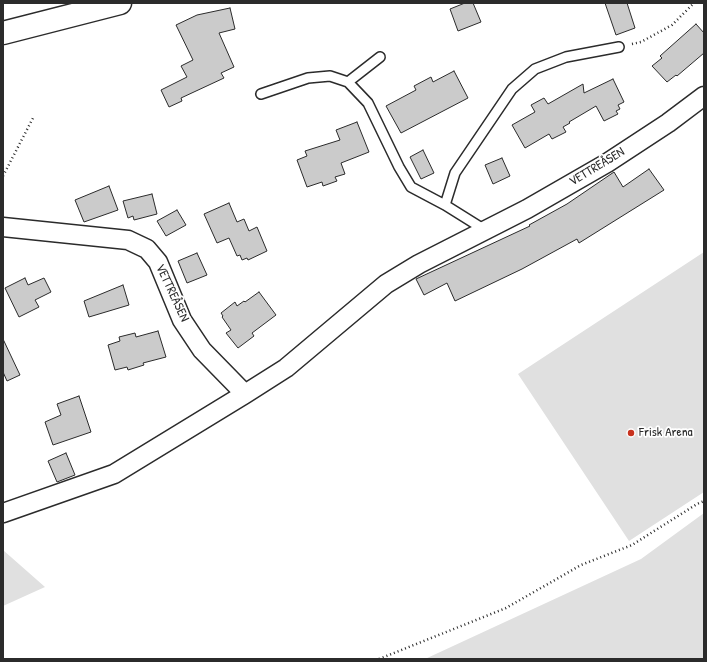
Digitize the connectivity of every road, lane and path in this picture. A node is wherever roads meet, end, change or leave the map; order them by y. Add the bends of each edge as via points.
1 (120, 3) edge
2 (694, 3) edge
3 (3, 33) edge
4 (619, 47) joint
5 (380, 57) dead end
6 (348, 82) junction
7 (261, 94) dead end
8 (704, 96) edge
9 (33, 118) dead end
10 (3, 176) edge
11 (445, 205) junction
12 (3, 227) edge
13 (485, 230) junction
14 (245, 394) junction
15 (704, 500) edge
16 (3, 513) edge
17 (379, 659) edge

1 - 3 street
2 - 4 path via 672,25 641,42
4 - 11 lane via 566,57 534,69 512,89 455,173
5 - 6 lane
6 - 7 lane via 330,76 308,78
6 - 11 lane via 368,103 399,167 412,187
8 - 13 street, VETTREÅSEN via 607,163
9 - 10 path
11 - 13 lane
12 - 14 street, VETTREÅSEN via 128,240 147,249 158,262 182,320 202,350
13 - 14 street, VETTREÅSEN via 386,284 286,368
14 - 16 street, VETTREÅSEN via 114,474
15 - 17 path via 632,545 581,565 506,608

